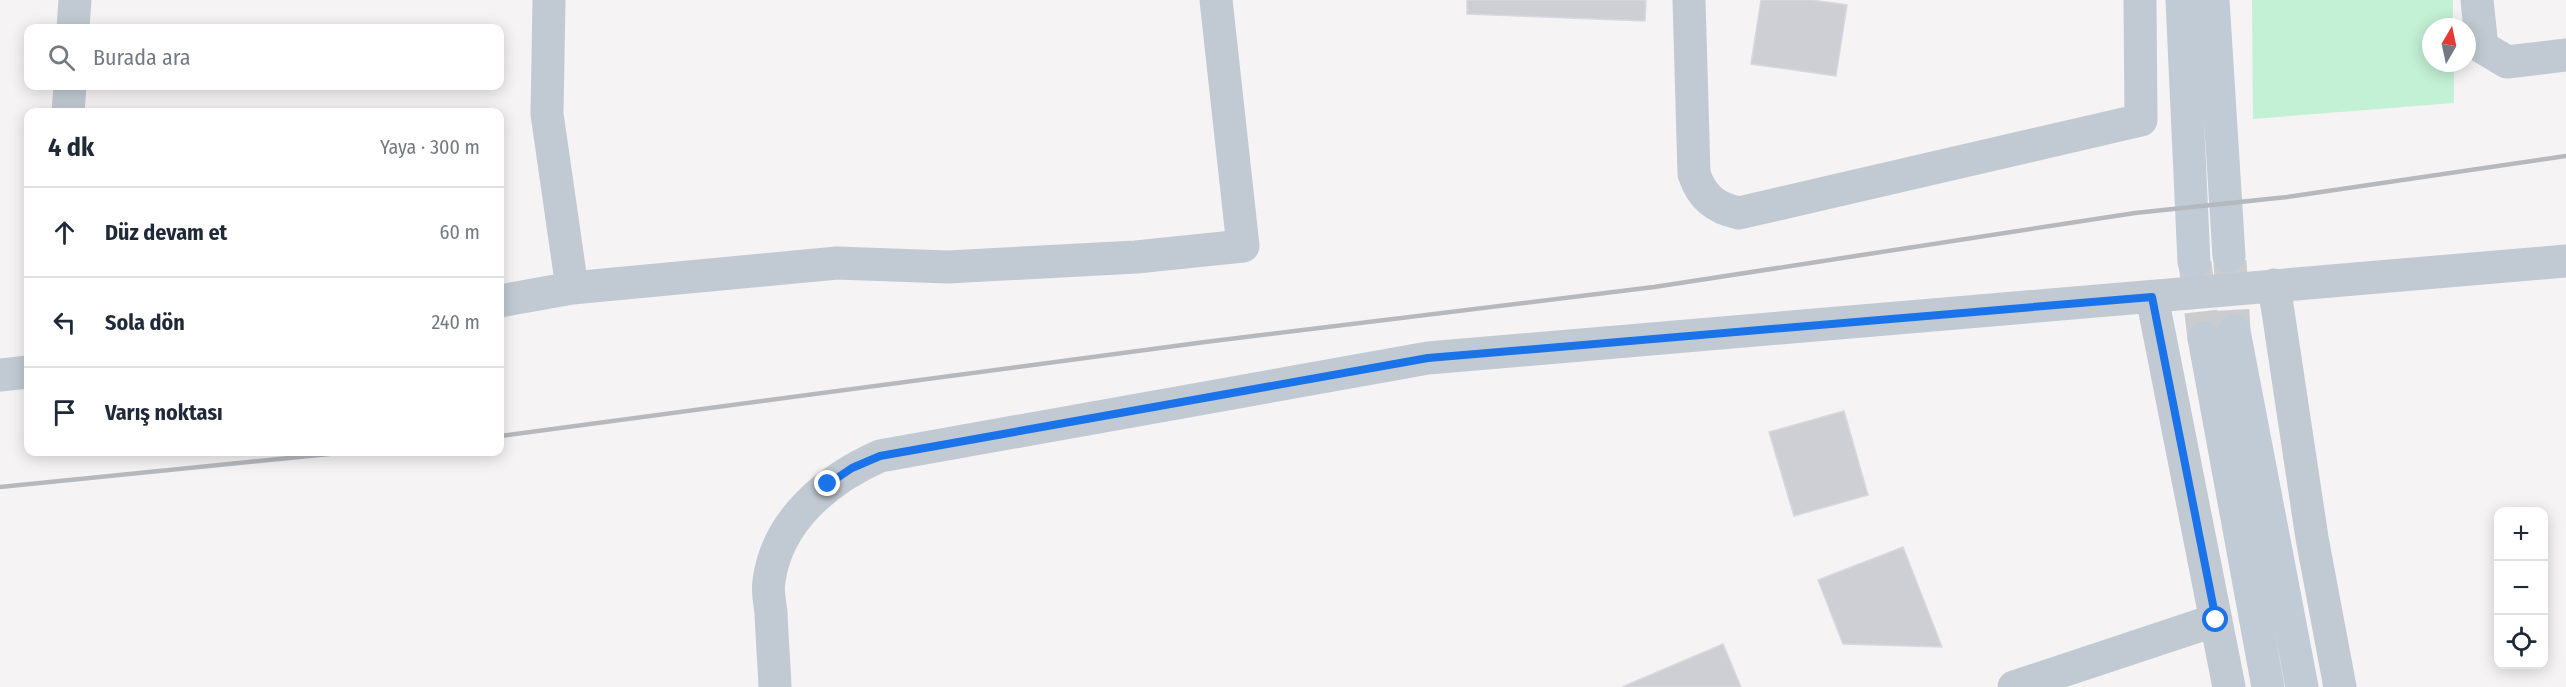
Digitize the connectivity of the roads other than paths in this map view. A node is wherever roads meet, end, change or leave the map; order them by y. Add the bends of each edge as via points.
1 (75, 0) edge
2 (549, 0) edge
3 (1216, 0) edge
4 (1689, 0) edge
5 (2140, 0) edge
6 (2182, 0) edge
7 (2213, 0) edge
8 (2477, 0) edge
9 (73, 24) edge
10 (2566, 55) edge
11 (70, 90) edge
12 (68, 108) edge
13 (2229, 256) tunnel mouth
14 (2194, 261) tunnel mouth
15 (2566, 261) edge
16 (2274, 285) junction
17 (572, 288) junction
18 (2152, 297) junction
19 (504, 300) edge
20 (24, 372) edge
21 (0, 375) edge
22 (2216, 620) junction
23 (775, 687) edge
24 (2014, 687) edge
25 (2229, 687) edge
26 (2268, 687) edge
27 (2302, 687) edge
28 (2340, 687) edge

1 - 9 street
2 - 17 street via 547,114
3 - 17 street via 1243,246 1136,257 960,266 837,263
4 - 5 street via 1694,174 1713,204 1739,213 2141,120
6 - 14 main road
7 - 13 main road
8 - 10 street via 2482,47 2507,62
11 - 12 street
15 - 16 street
16 - 18 street
16 - 28 street via 2312,537
17 - 19 street
18 - 22 street
18 - 23 street via 1428,358 880,456 828,484 789,528 777,554 769,582
20 - 21 street
22 - 24 street
22 - 25 street
26 - 27 main road via 2219,334

